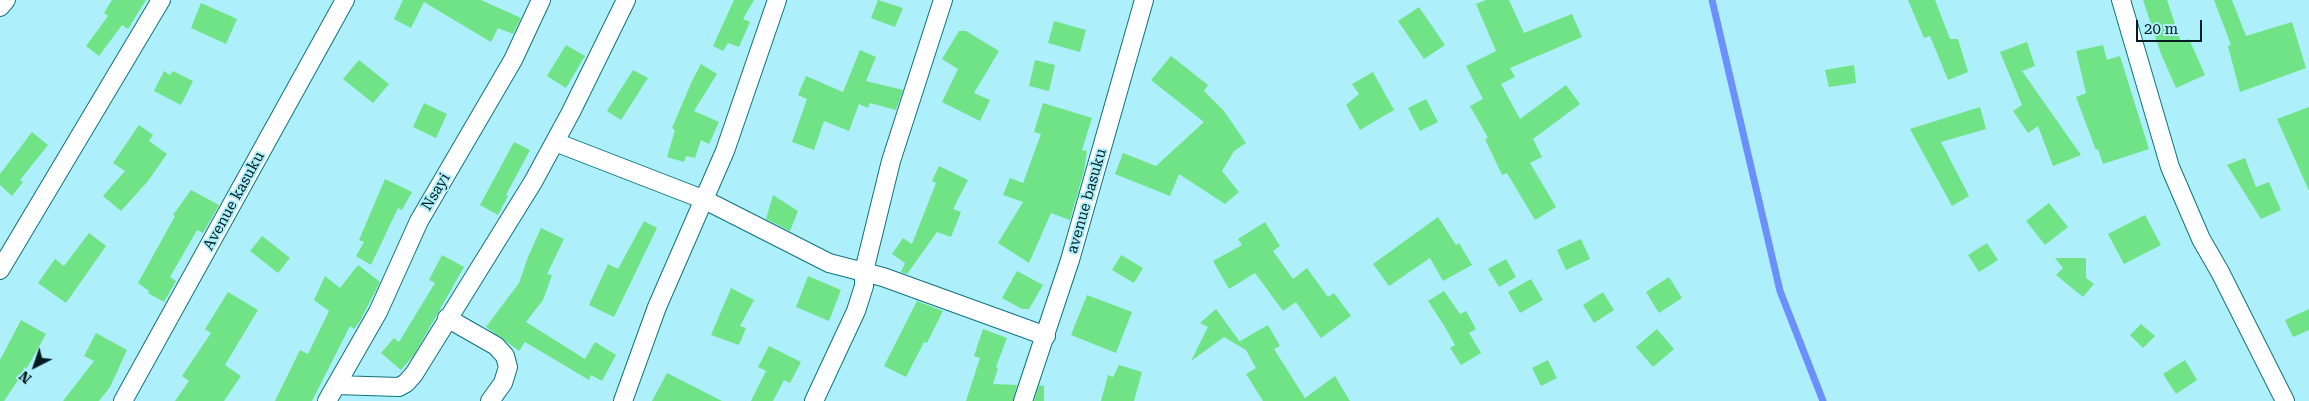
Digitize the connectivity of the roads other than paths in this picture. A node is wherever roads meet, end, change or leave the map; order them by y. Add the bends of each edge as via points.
1 (6, 0) edge
2 (161, 0) edge
3 (345, 0) edge
4 (541, 0) edge
5 (626, 0) edge
6 (777, 0) edge
7 (943, 0) edge
8 (1144, 0) edge
9 (2121, 0) edge
10 (0, 7) edge
11 (555, 142) junction
12 (705, 200) junction
13 (0, 270) edge
14 (864, 271) junction
15 (447, 318) junction
16 (1046, 336) junction
17 (336, 385) junction
18 (122, 401) edge
19 (327, 401) edge
20 (490, 401) edge
21 (623, 401) edge
22 (814, 401) edge
23 (1024, 401) edge
24 (2285, 401) edge

1 - 10 street
2 - 13 street
3 - 18 street, Avenue kasuku
4 - 17 street, Nsayi via 513,60 419,221 378,312
5 - 11 street
6 - 12 street via 743,102
7 - 14 street via 894,152
8 - 16 street, avenue basuku
9 - 24 street via 2170,167 2201,240
11 - 12 street
11 - 15 street via 495,245
12 - 14 street via 815,257
12 - 21 street via 657,307
14 - 16 street
14 - 22 street via 864,286 856,311
15 - 17 street via 406,383 399,387
15 - 20 street via 496,346 505,356 508,367 503,383
16 - 23 street, avenue basuku
17 - 19 street, Nsayi

